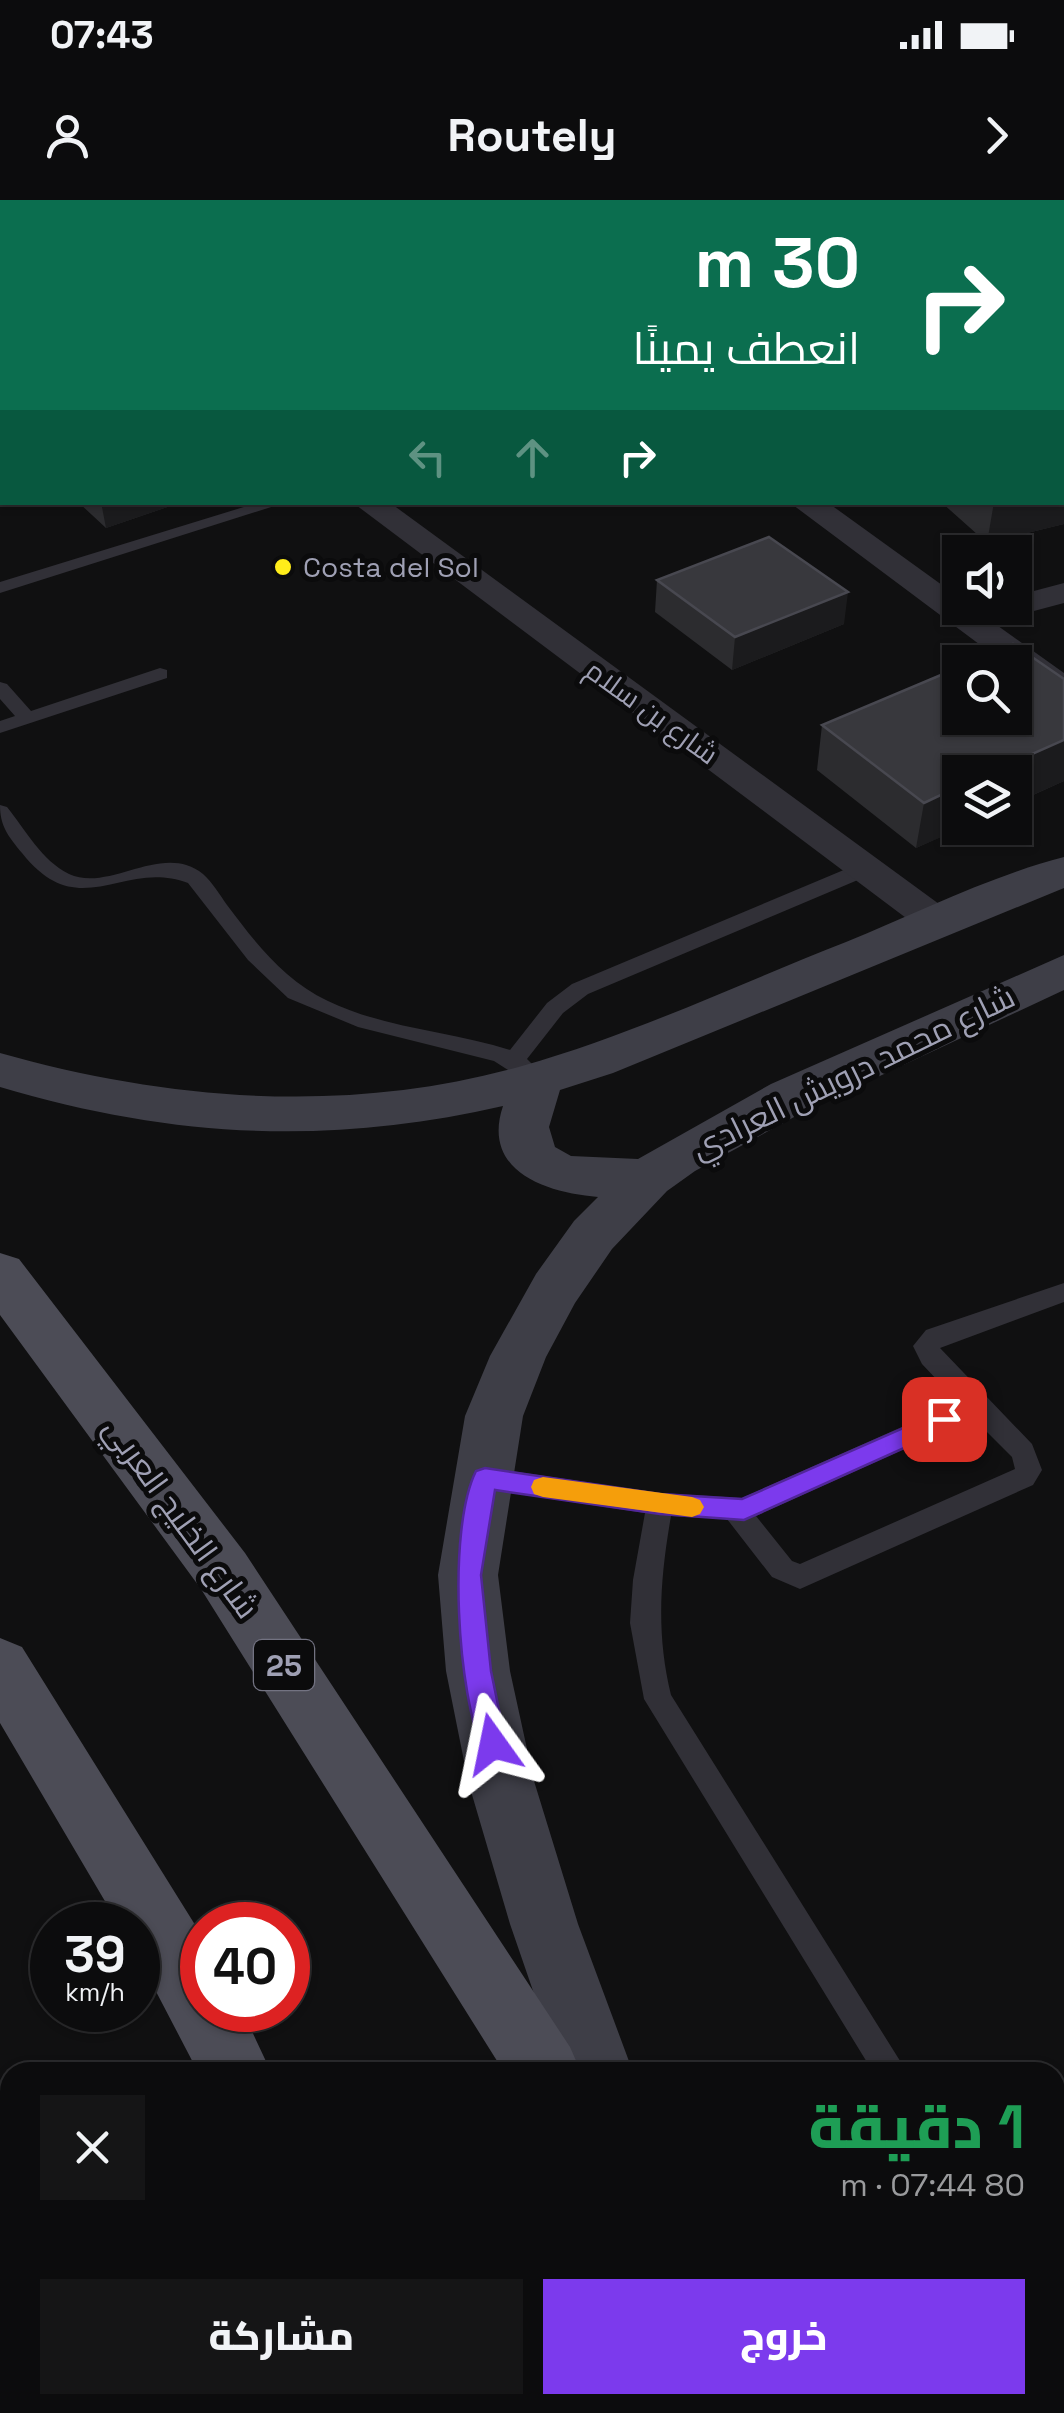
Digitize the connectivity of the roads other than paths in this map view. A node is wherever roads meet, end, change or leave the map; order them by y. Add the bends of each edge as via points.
1 (269, 505) edge
2 (372, 505) edge
3 (809, 505) edge
4 (0, 588) edge
5 (1064, 593) edge
6 (942, 602) edge
7 (1032, 602) edge
8 (974, 625) edge
9 (160, 674) dead end
10 (0, 688) edge
11 (1064, 690) edge
12 (27, 718) junction
13 (0, 727) edge
14 (0, 811) edge
15 (865, 869) junction
16 (1064, 871) edge
17 (936, 921) junction
18 (1064, 971) edge
19 (0, 1070) edge
20 (526, 1071) junction
21 (649, 1178) junction
22 (0, 1274) edge
23 (1064, 1292) edge
24 (976, 1405) junction
25 (485, 1478) junction
26 (660, 1504) junction
27 (736, 1510) junction
28 (0, 1666) edge
29 (180, 1963) edge
30 (215, 2032) edge
31 (231, 2062) edge
32 (539, 2062) edge
33 (593, 2062) edge
34 (886, 2062) edge

1 - 4 lane
2 - 15 street, شارع بن سلام
3 - 6 street
5 - 7 street
8 - 11 street
9 - 12 lane
10 - 12 lane
12 - 13 lane
14 - 20 lane via 52,873 70,882 93,884 162,866 195,878 284,984 315,1004
15 - 17 street, شارع بن سلام
15 - 20 lane via 580,990 555,1008
16 - 17 street
17 - 20 street
18 - 21 street, شارع محمد درويش العرادي via 789,1097
19 - 20 street via 147,1104 282,1116 414,1106
20 - 21 street via 523,1126 535,1158 573,1176
21 - 25 street, شارع محمد درويش العرادي via 593,1234 518,1356 494,1416
22 - 32 main road, شارع الخليج العربي / 25 via 224,1570
23 - 24 lane via 929,1340 931,1357
24 - 27 lane
24 - 27 lane via 1023,1452 1030,1470 1024,1478 808,1575 794,1577 782,1569
25 - 26 lane
25 - 33 street, شارع محمد درويش العرادي via 468,1575 478,1671 506,1799
26 - 27 lane
26 - 34 lane via 642,1601 644,1650 658,1699
28 - 29 main road
30 - 31 main road

